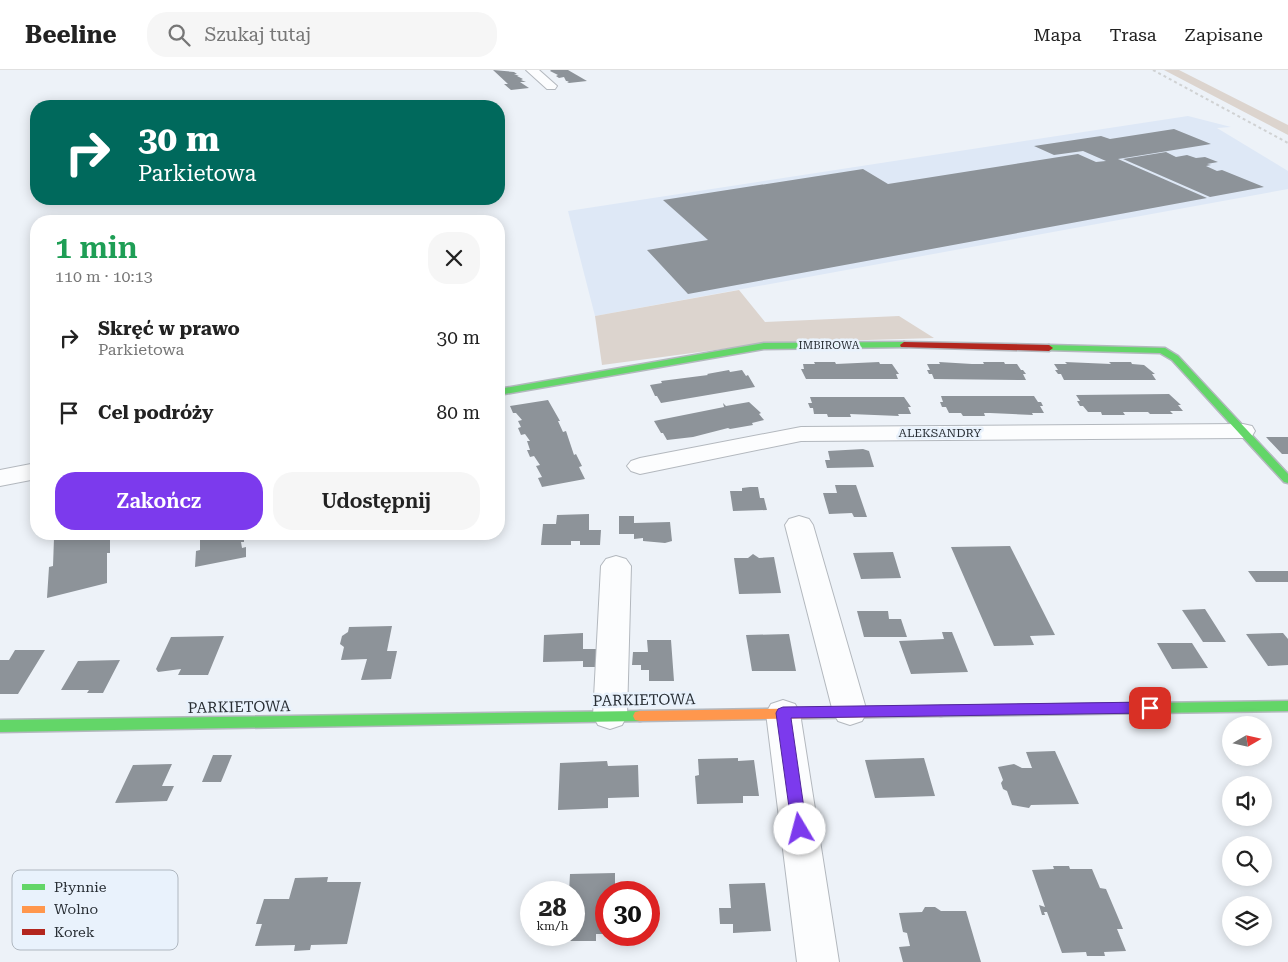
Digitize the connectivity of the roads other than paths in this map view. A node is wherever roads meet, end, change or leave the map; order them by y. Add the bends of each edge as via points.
1 (532, 70) edge
2 (551, 86) dead end
3 (505, 391) edge
4 (1243, 431) junction
5 (640, 466) dead end
6 (30, 472) edge
7 (0, 478) edge
8 (1288, 480) edge
9 (799, 525) dead end
10 (616, 566) dead end
11 (1288, 706) edge
12 (850, 712) junction
13 (783, 713) junction
14 (610, 716) junction
15 (0, 726) edge
16 (818, 962) edge

1 - 2 street
3 - 4 street, IMBIROWA via 764,346 931,344 1162,350 1175,358
4 - 5 street, ALEKSANDRY via 802,434
4 - 8 street
6 - 7 street
9 - 12 street
10 - 14 street
11 - 12 street, PARKIETOWA
12 - 13 street, PARKIETOWA
13 - 14 street, PARKIETOWA
13 - 16 street
14 - 15 street, PARKIETOWA

